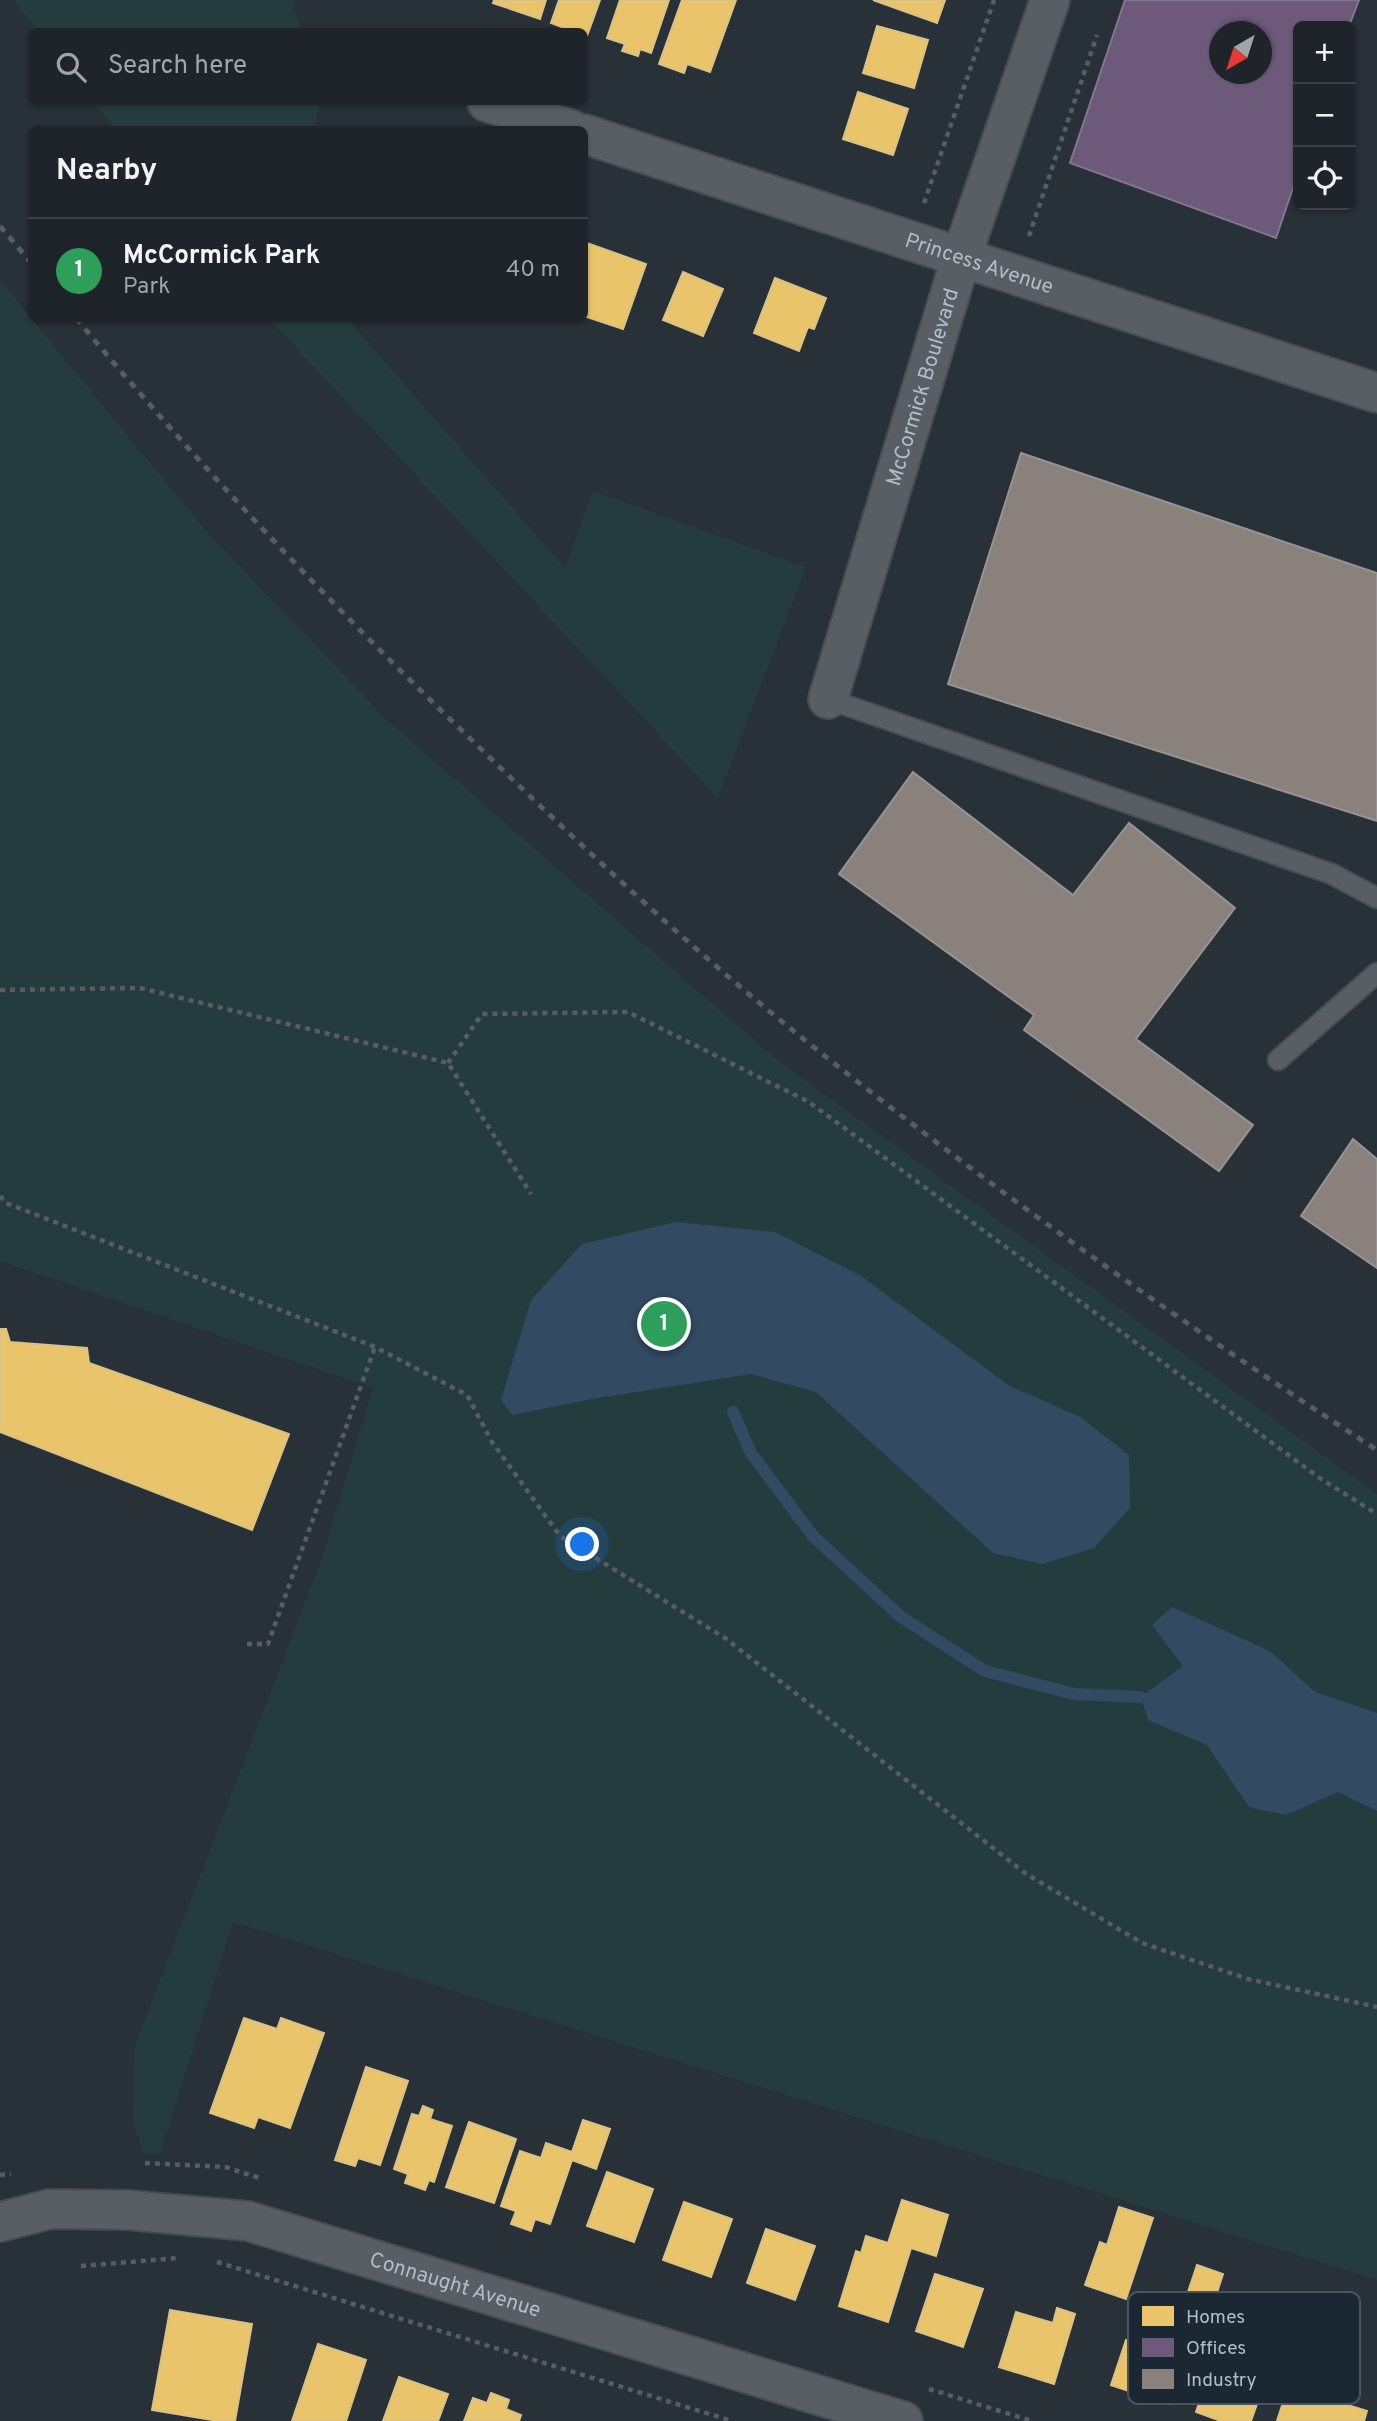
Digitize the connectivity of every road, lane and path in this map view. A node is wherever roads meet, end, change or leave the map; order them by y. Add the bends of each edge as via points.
1 (994, 0) edge
2 (1050, 0) edge
3 (1097, 35) dead end
4 (496, 105) edge
5 (560, 126) edge
6 (588, 135) edge
7 (924, 204) dead end
8 (1029, 237) dead end
9 (961, 258) junction
10 (1377, 393) edge
11 (828, 698) joint
12 (1377, 898) edge
13 (1377, 973) edge
14 (0, 990) edge
15 (1278, 1060) dead end
16 (448, 1063) junction
17 (531, 1194) dead end
18 (0, 1196) edge
19 (3, 1202) edge
20 (376, 1347) junction
21 (1377, 1514) edge
22 (247, 1644) dead end
23 (1377, 2007) edge
24 (0, 2222) edge
25 (186, 2257) dead end
26 (212, 2260) dead end
27 (81, 2266) dead end
28 (732, 2421) edge
29 (903, 2421) edge

1 - 7 path
2 - 9 street, McCormick Boulevard
3 - 8 path
4 - 5 street
6 - 9 street, Princess Avenue
9 - 10 street, Princess Avenue
9 - 11 street, McCormick Boulevard
11 - 12 lane via 1332,874
13 - 15 lane
14 - 16 path via 140,988
16 - 17 path
16 - 21 path via 482,1014 628,1012 809,1102 1310,1471
18 - 19 path
19 - 20 path
20 - 22 path via 268,1644
20 - 23 path via 467,1395 492,1442 560,1536 725,1638 1025,1873 1142,1943 1248,1979
24 - 29 street, Connaught Avenue via 50,2208 248,2221
25 - 27 path
26 - 28 path

